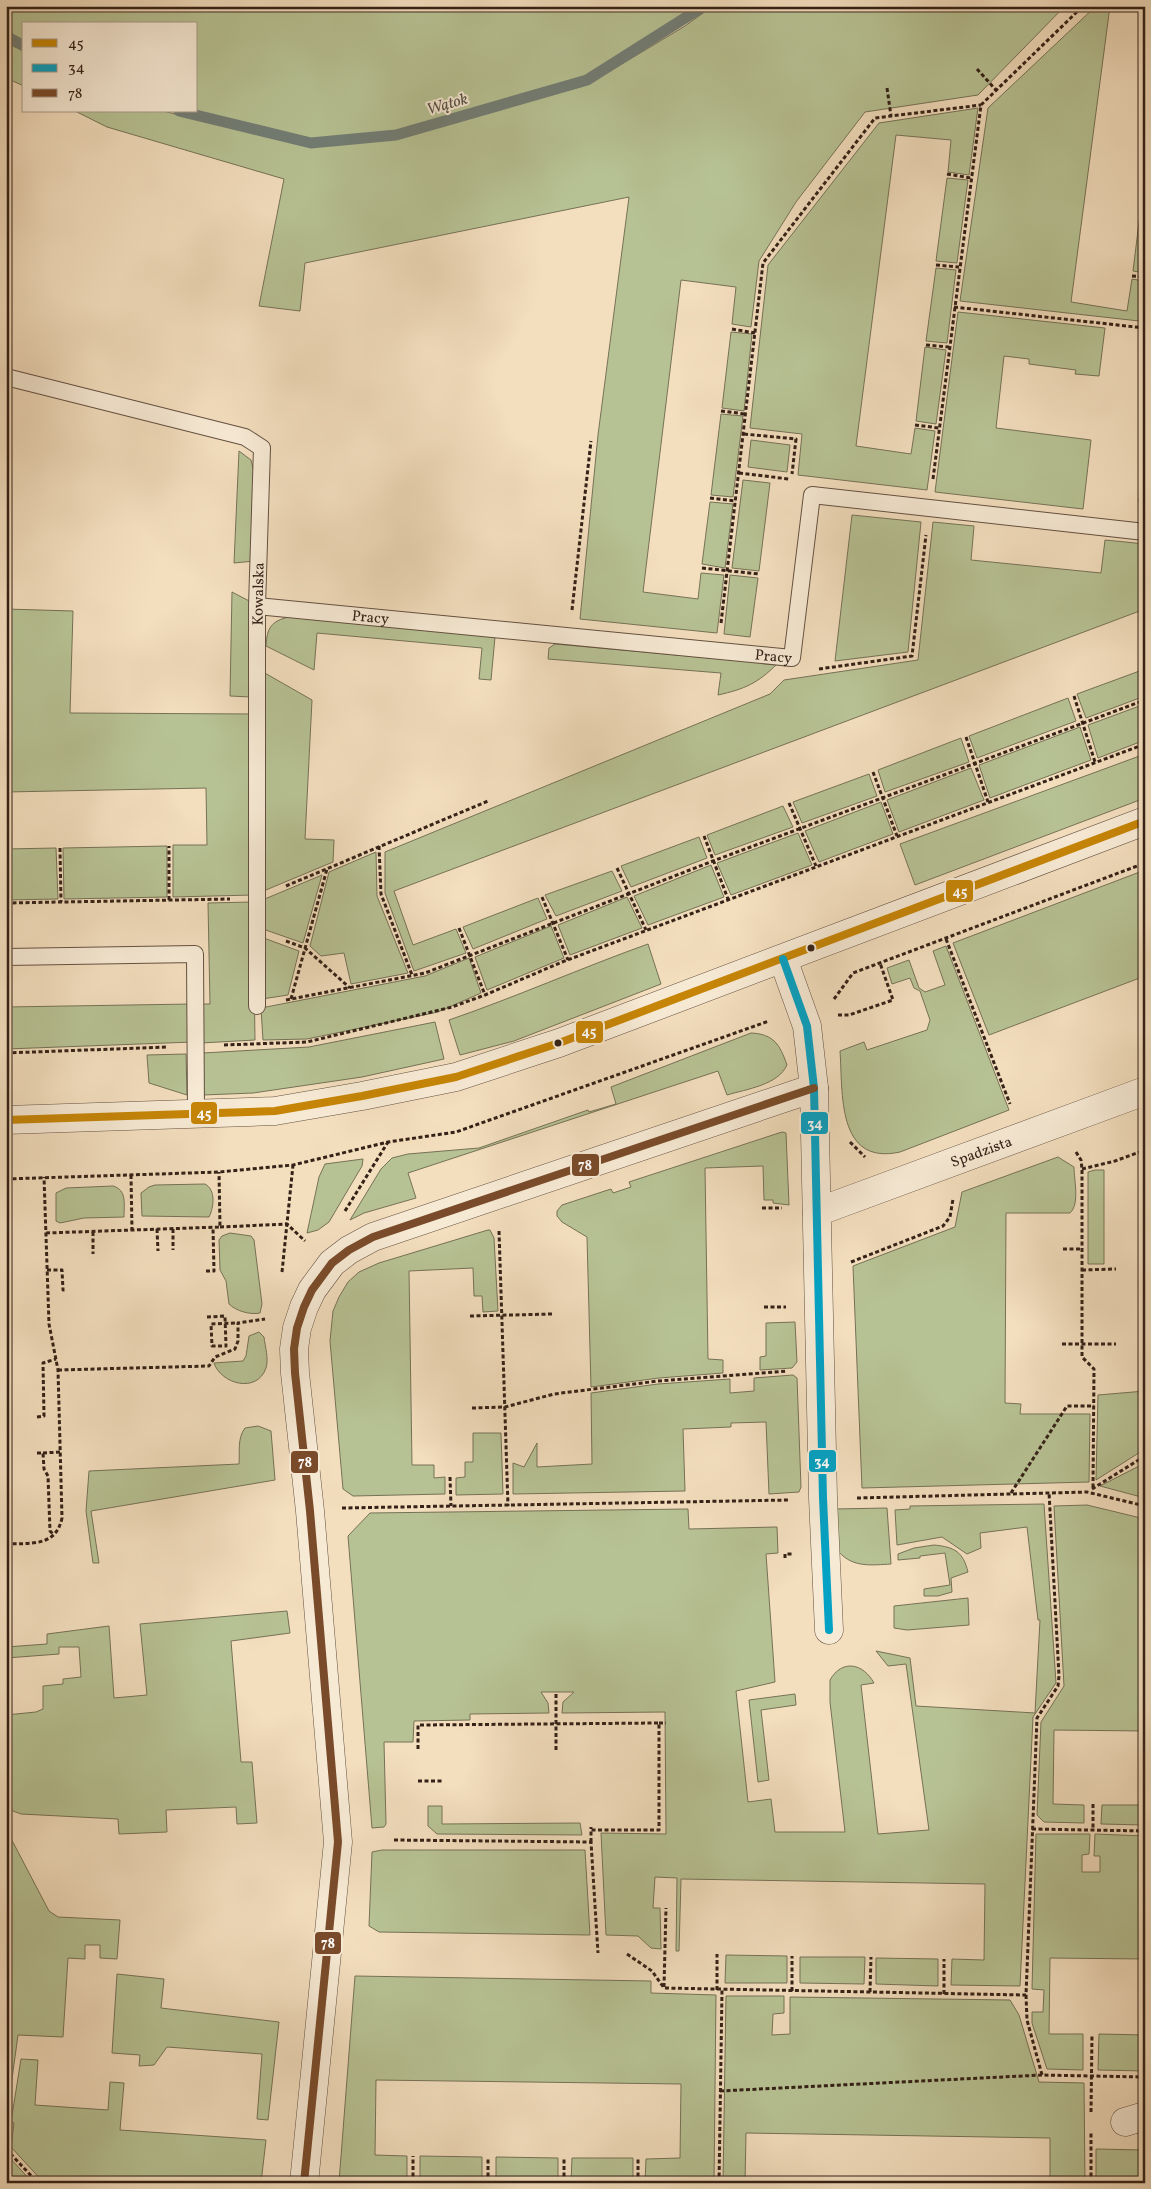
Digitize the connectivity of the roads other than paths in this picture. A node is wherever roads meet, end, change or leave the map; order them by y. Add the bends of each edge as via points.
1 (6, 377) edge
2 (1145, 532) edge
3 (257, 606) junction
4 (1145, 821) edge
5 (6, 957) edge
6 (782, 959) junction
7 (257, 1006) road end
8 (814, 1088) junction
9 (1145, 1091) edge
10 (196, 1114) junction
11 (6, 1120) edge
12 (817, 1212) junction
13 (829, 1630) dead end
14 (304, 2183) edge

1 - 3 lane, Kowalska via 245,437 262,448
2 - 3 lane, Pracy via 812,495 792,658
3 - 7 lane, Kowalska
4 - 6 street
5 - 10 lane via 194,954
6 - 8 street via 808,1026
6 - 10 street via 559,1043 456,1077 275,1111
8 - 12 street
8 - 14 street via 373,1237 332,1263 304,1307 294,1349 295,1374 338,1842
9 - 12 street, Spadzista
10 - 11 street
12 - 13 street

